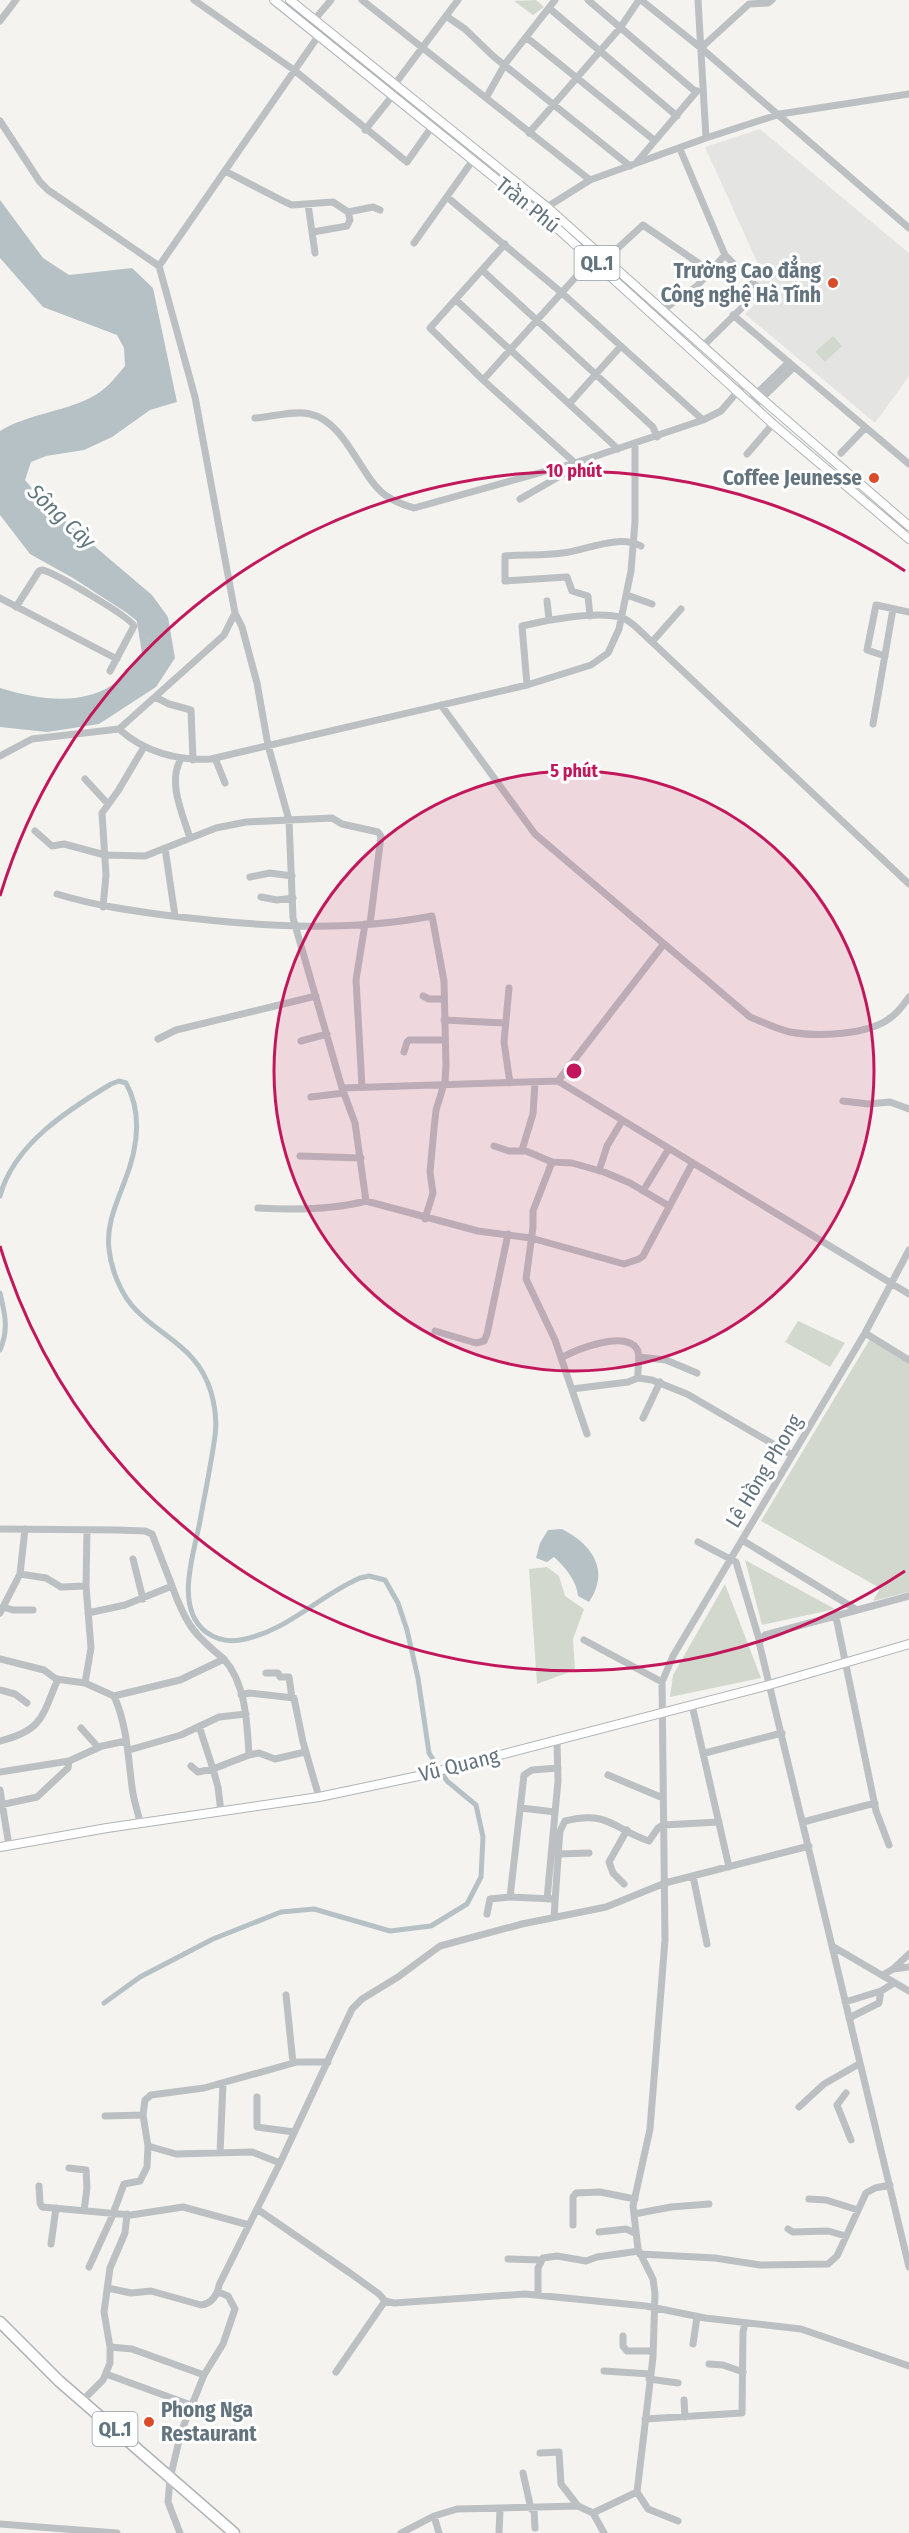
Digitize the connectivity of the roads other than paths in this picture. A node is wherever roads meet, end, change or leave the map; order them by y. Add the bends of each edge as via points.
1 (15, 0) edge
2 (194, 0) edge
3 (274, 0) edge
4 (290, 0) edge
5 (331, 0) edge
6 (362, 0) edge
7 (458, 0) edge
8 (555, 0) edge
9 (588, 0) edge
10 (640, 0) edge
11 (698, 0) edge
12 (769, 1) edge
13 (549, 8) junction
14 (446, 16) junction
15 (315, 19) junction
16 (0, 21) edge
17 (620, 28) junction
18 (319, 35) junction
19 (526, 37) junction
20 (423, 47) junction
21 (701, 48) junction
22 (599, 52) junction
23 (505, 64) junction
24 (294, 70) junction
25 (576, 79) junction
26 (704, 82) junction
27 (394, 84) junction
28 (696, 92) junction
29 (909, 94) edge
30 (393, 96) junction
31 (486, 98) junction
32 (554, 103) junction
33 (776, 115) junction
34 (677, 116) junction
35 (0, 121) edge
36 (431, 128) junction
37 (365, 130) junction
38 (529, 133) junction
39 (706, 138) junction
40 (654, 140) junction
41 (680, 149) junction
42 (473, 160) junction
43 (633, 164) junction
44 (225, 171) junction
45 (590, 180) junction
46 (447, 196) junction
47 (308, 204) junction
48 (547, 207) junction
49 (380, 210) dead end
50 (348, 212) junction
51 (909, 228) edge
52 (313, 232) junction
53 (414, 243) dead end
54 (505, 244) junction
55 (315, 253) dead end
56 (725, 255) junction
57 (592, 259) junction
58 (606, 259) junction
59 (159, 266) junction
60 (482, 270) junction
61 (710, 271) junction
62 (562, 293) junction
63 (456, 300) junction
64 (663, 310) junction
65 (733, 315) junction
66 (537, 321) junction
67 (621, 346) junction
68 (703, 346) junction
69 (511, 351) junction
70 (792, 365) junction
71 (596, 375) junction
72 (483, 380) junction
73 (744, 384) junction
74 (738, 391) junction
75 (759, 397) junction
76 (570, 404) junction
77 (752, 404) junction
78 (255, 418) dead end
79 (703, 420) junction
80 (773, 424) junction
81 (865, 428) junction
82 (657, 437) junction
83 (635, 444) junction
84 (618, 450) junction
85 (841, 453) dead end
86 (747, 454) dead end
87 (575, 463) junction
88 (909, 464) edge
89 (520, 499) dead end
90 (909, 526) edge
91 (909, 540) edge
92 (633, 542) junction
93 (641, 546) dead end
94 (627, 595) junction
95 (0, 598) edge
96 (547, 601) dead end
97 (652, 604) dead end
98 (16, 607) junction
99 (681, 609) dead end
100 (893, 609) junction
101 (909, 612) edge
102 (235, 613) junction
103 (590, 616) junction
104 (622, 618) junction
105 (549, 619) junction
106 (652, 642) junction
107 (885, 656) junction
108 (117, 659) junction
109 (110, 672) dead end
110 (527, 684) junction
111 (155, 697) junction
112 (441, 705) junction
113 (873, 724) dead end
114 (119, 729) junction
115 (268, 745) junction
116 (144, 747) junction
117 (0, 756) edge
118 (214, 758) junction
119 (181, 759) junction
120 (193, 760) junction
121 (84, 779) dead end
122 (225, 783) dead end
123 (108, 804) junction
124 (289, 820) junction
125 (35, 831) dead end
126 (190, 838) junction
127 (165, 848) junction
128 (105, 855) junction
129 (292, 876) junction
130 (250, 877) dead end
131 (909, 884) edge
132 (57, 894) dead end
133 (261, 897) dead end
134 (293, 898) junction
135 (103, 907) junction
136 (175, 916) junction
137 (367, 924) junction
138 (295, 925) junction
139 (663, 945) junction
140 (509, 988) dead end
141 (316, 996) junction
142 (423, 996) dead end
143 (909, 997) edge
144 (444, 999) junction
145 (444, 1020) junction
146 (504, 1023) junction
147 (327, 1034) junction
148 (158, 1039) dead end
149 (446, 1040) junction
150 (301, 1041) dead end
151 (404, 1052) dead end
152 (558, 1081) junction
153 (535, 1082) junction
154 (510, 1083) junction
155 (444, 1086) junction
156 (362, 1087) junction
157 (343, 1091) junction
158 (311, 1097) dead end
159 (843, 1101) dead end
160 (909, 1109) edge
161 (622, 1121) junction
162 (494, 1146) dead end
163 (522, 1150) junction
164 (668, 1150) junction
165 (300, 1156) dead end
166 (361, 1158) junction
167 (552, 1162) junction
168 (692, 1164) junction
169 (599, 1171) junction
170 (644, 1191) junction
171 (366, 1201) junction
172 (669, 1206) junction
173 (258, 1208) dead end
174 (425, 1219) junction
175 (508, 1234) junction
176 (531, 1238) junction
177 (909, 1250) edge
178 (890, 1283) junction
179 (909, 1294) edge
180 (435, 1331) dead end
181 (865, 1333) junction
182 (639, 1357) junction
183 (561, 1358) junction
184 (909, 1360) edge
185 (697, 1373) dead end
186 (638, 1378) junction
187 (660, 1382) junction
188 (572, 1389) junction
189 (643, 1418) dead end
190 (587, 1434) dead end
191 (792, 1455) junction
192 (0, 1529) edge
193 (25, 1529) junction
194 (87, 1530) junction
195 (742, 1540) junction
196 (698, 1542) dead end
197 (133, 1559) dead end
198 (731, 1559) junction
199 (20, 1574) junction
200 (86, 1586) junction
201 (172, 1586) junction
202 (909, 1596) edge
203 (142, 1599) junction
204 (2, 1610) edge
205 (857, 1610) junction
206 (33, 1611) dead end
207 (88, 1613) junction
208 (836, 1617) junction
209 (761, 1638) junction
210 (584, 1640) dead end
211 (909, 1644) edge
212 (0, 1659) edge
213 (224, 1659) junction
214 (845, 1663) junction
215 (266, 1673) dead end
216 (58, 1679) junction
217 (662, 1682) junction
218 (85, 1683) junction
219 (770, 1685) junction
220 (0, 1690) edge
221 (114, 1695) junction
222 (241, 1695) junction
223 (292, 1698) junction
224 (27, 1703) dead end
225 (692, 1705) junction
226 (663, 1712) junction
227 (246, 1714) junction
228 (199, 1726) junction
229 (81, 1728) dead end
230 (782, 1733) junction
231 (557, 1740) junction
232 (0, 1741) edge
233 (126, 1741) junction
234 (98, 1747) junction
235 (129, 1750) junction
236 (305, 1752) junction
237 (705, 1753) junction
238 (249, 1755) junction
239 (69, 1761) junction
240 (190, 1766) dead end
241 (558, 1767) junction
242 (213, 1769) junction
243 (0, 1772) edge
244 (608, 1775) dead end
245 (0, 1790) edge
246 (319, 1797) junction
247 (663, 1798) junction
248 (875, 1803) junction
249 (1, 1805) edge
250 (521, 1808) junction
251 (221, 1812) junction
252 (555, 1812) junction
253 (719, 1822) junction
254 (803, 1822) junction
255 (140, 1823) junction
256 (663, 1825) junction
257 (627, 1830) junction
258 (889, 1845) dead end
259 (5, 1846) edge
260 (808, 1846) junction
261 (589, 1853) dead end
262 (558, 1854) junction
263 (729, 1867) junction
264 (693, 1876) junction
265 (664, 1883) junction
266 (624, 1884) dead end
267 (510, 1897) junction
268 (551, 1899) junction
269 (487, 1914) dead end
270 (554, 1917) junction
271 (707, 1944) dead end
272 (832, 1946) junction
273 (909, 1954) edge
274 (909, 1967) edge
275 (893, 1969) junction
276 (883, 1975) junction
277 (894, 1983) junction
278 (907, 1989) edge
279 (881, 1990) junction
280 (286, 1995) dead end
281 (845, 2002) junction
282 (849, 2018) junction
283 (328, 2062) junction
284 (293, 2063) junction
285 (860, 2064) junction
286 (223, 2083) junction
287 (846, 2093) dead end
288 (257, 2097) dead end
289 (800, 2107) dead end
290 (143, 2115) junction
291 (105, 2116) dead end
292 (294, 2132) junction
293 (850, 2140) dead end
294 (148, 2146) junction
295 (220, 2153) junction
296 (280, 2163) junction
297 (69, 2168) dead end
298 (890, 2185) junction
299 (39, 2186) dead end
300 (635, 2199) junction
301 (809, 2199) dead end
302 (709, 2204) dead end
303 (56, 2208) junction
304 (257, 2209) junction
305 (858, 2210) junction
306 (84, 2211) junction
307 (114, 2213) junction
308 (127, 2214) junction
309 (634, 2214) junction
310 (249, 2225) junction
311 (573, 2225) dead end
312 (788, 2229) dead end
313 (599, 2232) dead end
314 (635, 2233) junction
315 (846, 2236) junction
316 (51, 2244) dead end
317 (639, 2253) junction
318 (508, 2259) dead end
319 (541, 2260) junction
320 (909, 2266) edge
321 (89, 2267) dead end
322 (108, 2288) junction
323 (218, 2292) junction
324 (538, 2295) junction
325 (385, 2301) junction
326 (655, 2308) junction
327 (697, 2317) junction
328 (0, 2322) edge
329 (746, 2323) junction
330 (623, 2336) dead end
331 (693, 2344) dead end
332 (110, 2347) junction
333 (653, 2351) junction
334 (709, 2364) dead end
335 (909, 2366) edge
336 (604, 2371) dead end
337 (336, 2372) dead end
338 (743, 2372) junction
339 (106, 2374) junction
340 (204, 2375) junction
341 (650, 2376) junction
342 (678, 2383) dead end
343 (684, 2400) dead end
344 (82, 2401) junction
345 (191, 2405) junction
346 (684, 2417) junction
347 (645, 2419) junction
348 (540, 2453) dead end
349 (523, 2473) dead end
350 (170, 2480) junction
351 (637, 2492) junction
352 (578, 2506) junction
353 (532, 2509) junction
354 (500, 2510) junction
355 (593, 2513) junction
356 (434, 2516) junction
357 (678, 2522) dead end
358 (0, 2524) edge
359 (535, 2528) dead end
360 (117, 2533) edge
361 (180, 2533) edge
362 (234, 2533) edge
363 (401, 2533) edge
364 (439, 2533) edge
365 (499, 2533) edge
366 (604, 2533) edge

1 - 16 street
2 - 24 street
3 - 18 main road, Trần Phú / QL.1
4 - 15 main road, Trần Phú / QL.1
5 - 15 street
6 - 20 street
7 - 14 street
8 - 13 street
9 - 17 street
10 - 17 street
10 - 21 street
11 - 21 street
12 - 21 street via 749,4
13 - 19 street
13 - 22 street
14 - 20 street
14 - 23 street
15 - 27 main road, Trần Phú / QL.1
17 - 22 street
17 - 28 street
18 - 24 street
18 - 30 main road, Trần Phú / QL.1
19 - 23 street
19 - 25 street
20 - 27 street
20 - 31 street
21 - 26 street
21 - 33 street
22 - 25 street
22 - 34 street
23 - 31 street
23 - 32 street
24 - 37 street
24 - 44 street
25 - 32 street
25 - 40 street
26 - 28 street
26 - 39 street
27 - 48 main road, Trần Phú / QL.1
28 - 34 street
29 - 33 street
30 - 36 main road, Trần Phú / QL.1
30 - 37 street
31 - 38 street
32 - 38 street
32 - 43 street
33 - 39 street
33 - 51 street
34 - 40 street
35 - 59 street via 48,190
36 - 37 street via 407,162
36 - 42 main road, Trần Phú / QL.1
38 - 45 street
39 - 41 street
40 - 43 street
41 - 43 street
41 - 56 street
42 - 46 street
42 - 57 main road, Trần Phú / QL.1
43 - 45 street
44 - 47 street via 292,205
44 - 59 street
45 - 48 street
46 - 53 street
46 - 54 street
47 - 50 street via 333,202
47 - 52 street
48 - 58 main road, Trần Phú / QL.1
49 - 50 street via 374,207
50 - 52 street via 347,226
52 - 55 street
54 - 60 street
54 - 62 street
56 - 61 street
56 - 65 street via 758,288 758,293
57 - 62 street
57 - 74 main road, Trần Phú / QL.1
58 - 61 street via 643,225
58 - 64 main road, Trần Phú / QL.1
59 - 102 street via 195,397
60 - 63 street
60 - 66 street
61 - 64 street via 697,286
62 - 66 street
62 - 67 street
63 - 69 street
63 - 72 street via 430,328
64 - 68 main road, Trần Phú / QL.1
65 - 68 street
65 - 70 street
66 - 69 street
66 - 71 street
67 - 71 street
67 - 79 street
68 - 73 main road, Trần Phú / QL.1
69 - 72 street
69 - 76 street
70 - 75 street
70 - 81 street
71 - 76 street
71 - 82 street via 653,427
72 - 87 street
73 - 74 street
73 - 75 main road, Trần Phú / QL.1
74 - 77 main road, Trần Phú / QL.1
74 - 79 street via 721,411
75 - 77 street
75 - 90 main road, Trần Phú / QL.1
76 - 84 street
77 - 80 main road, Trần Phú / QL.1
78 - 87 street via 303,413 321,418 338,433 383,493 414,508
79 - 82 street
80 - 86 street
80 - 91 main road, Trần Phú / QL.1
81 - 85 street
81 - 88 street
82 - 83 street
83 - 84 street
83 - 92 street
84 - 87 street
87 - 89 street via 567,472
92 - 93 street
92 - 94 street
92 - 103 street via 561,554 504,557 506,582 569,578 572,591 588,596
94 - 97 street
94 - 104 street
95 - 98 street
96 - 105 street
98 - 108 street
98 - 108 street via 39,571 47,571 133,623
99 - 106 street
100 - 101 street
100 - 107 street
100 - 107 street via 876,605 867,647
102 - 111 street via 224,635
102 - 115 street via 257,683
103 - 104 street
103 - 105 street
104 - 106 street
104 - 110 street via 614,643 603,657 591,665
105 - 110 street via 522,626
106 - 131 street
107 - 113 street
108 - 109 street
110 - 112 street
111 - 114 street
111 - 120 street via 191,710
112 - 115 street
112 - 139 street via 535,834
114 - 116 street
114 - 117 street via 32,739
115 - 118 street
115 - 124 street
116 - 119 street
116 - 123 street
118 - 120 street
118 - 122 street
119 - 120 street
119 - 126 street via 176,774 178,796
121 - 123 street
123 - 128 street via 101,819
124 - 126 street via 246,822
124 - 129 street
124 - 137 street via 328,817 380,833
125 - 128 street via 52,846 64,844
126 - 127 street
127 - 128 street via 145,856
127 - 136 street
128 - 135 street
129 - 130 street via 270,873
129 - 134 street
132 - 135 street
133 - 134 street
134 - 138 street
135 - 136 street
136 - 138 street
137 - 138 street
137 - 144 street via 432,916 442,963
137 - 156 street via 356,980
138 - 141 street
139 - 143 street via 750,1017 789,1032 813,1035 869,1028 891,1018
139 - 152 street
140 - 146 street
141 - 147 street
141 - 148 street via 176,1030
142 - 144 street
144 - 145 street
145 - 146 street
145 - 149 street
146 - 154 street
147 - 150 street
147 - 157 street
149 - 151 street via 409,1040
149 - 155 street
152 - 153 street
152 - 161 street
153 - 154 street
153 - 163 street via 533,1114
154 - 155 street
155 - 156 street
155 - 174 street via 436,1110 430,1172 433,1193
156 - 157 street
157 - 158 street
157 - 166 street via 355,1123
159 - 160 street via 890,1102
161 - 164 street
161 - 169 street via 607,1146
162 - 163 street
163 - 167 street
164 - 168 street
164 - 170 street
165 - 166 street
166 - 171 street
167 - 169 street
167 - 176 street via 534,1208
168 - 172 street
168 - 178 street
169 - 170 street
170 - 172 street
171 - 173 street via 348,1206
171 - 174 street
172 - 176 street via 643,1256 631,1263 613,1262
174 - 175 street
175 - 176 street
175 - 180 street via 484,1341 477,1343
176 - 183 street via 527,1282
177 - 178 street, Lê Hồng Phong
178 - 179 street
178 - 181 street, Lê Hồng Phong
181 - 184 street
181 - 191 street, Lê Hồng Phong
182 - 183 street via 635,1347 618,1339
182 - 185 street via 666,1360
182 - 186 street
183 - 188 street
186 - 187 street
186 - 188 street
187 - 189 street
187 - 191 street
188 - 190 street
191 - 195 street, Lê Hồng Phong
192 - 193 street
193 - 194 street
193 - 199 street
194 - 200 street
194 - 201 street via 150,1533
195 - 198 street, Lê Hồng Phong
195 - 205 street
196 - 198 street
197 - 203 street
198 - 209 street via 736,1562
198 - 217 street, Lê Hồng Phong via 673,1656
199 - 200 street via 46,1578 61,1587
199 - 204 street
200 - 207 street
201 - 203 street
201 - 213 street via 192,1631
202 - 205 street
203 - 207 street
204 - 206 street
205 - 208 street
207 - 218 street via 91,1648
208 - 209 street
208 - 214 street
209 - 219 street
210 - 217 street
211 - 214 main road, Vũ Quang
212 - 216 street via 44,1670
213 - 221 street via 180,1680
213 - 222 street via 234,1671
214 - 219 main road, Vũ Quang
214 - 248 street
215 - 223 street via 289,1677
216 - 218 street
216 - 232 street via 41,1719 25,1731
217 - 226 street, Lê Hồng Phong
218 - 221 street
219 - 225 main road, Vũ Quang
219 - 230 street
220 - 224 street
221 - 233 street
222 - 223 street
222 - 227 street
223 - 236 street via 296,1701
225 - 226 main road, Vũ Quang
225 - 237 street
226 - 231 main road, Vũ Quang
226 - 247 street, Lê Hồng Phong
227 - 228 street via 221,1717
227 - 238 street
228 - 235 street
228 - 242 street
229 - 234 street
230 - 237 street
230 - 254 street
231 - 241 street
231 - 246 main road, Vũ Quang
233 - 234 street
233 - 235 street
234 - 239 street
235 - 255 street
236 - 238 street via 275,1759 259,1753
236 - 246 street
237 - 253 street
238 - 242 street
239 - 243 street
239 - 249 street via 68,1768 37,1797
240 - 242 street via 198,1772
241 - 250 street via 525,1772
241 - 252 street
242 - 251 street
244 - 247 street
245 - 249 street
246 - 251 main road, Vũ Quang
247 - 256 street, Lê Hồng Phong
248 - 254 street
248 - 258 street
249 - 259 street
250 - 252 street
250 - 267 street
251 - 255 main road, Vũ Quang
252 - 268 street
253 - 256 street
253 - 263 street
254 - 260 street
255 - 259 main road, Vũ Quang
256 - 257 street via 649,1841
256 - 265 street, Lê Hồng Phong
257 - 262 street via 597,1818 565,1821
257 - 266 street via 609,1862
260 - 263 street
260 - 272 street
261 - 262 street
262 - 268 street
263 - 264 street
264 - 265 street
264 - 271 street
265 - 270 street via 612,1905
265 - 300 street, Lê Hồng Phong via 665,1940 650,2129
267 - 268 street
267 - 269 street via 490,1899
268 - 270 street
270 - 283 street via 434,1949 356,2004
272 - 276 street
272 - 281 street
273 - 275 street
274 - 275 street
275 - 276 street
276 - 277 street
277 - 278 street
277 - 279 street
279 - 281 street
279 - 282 street via 879,2003
280 - 284 street
281 - 282 street
282 - 285 street
283 - 284 street
283 - 292 street
284 - 286 street
285 - 289 street via 824,2084
285 - 298 street
286 - 290 street via 151,2095 145,2100
286 - 295 street
287 - 293 street via 837,2105
288 - 292 street via 257,2127
290 - 291 street
290 - 294 street
292 - 296 street
294 - 295 street via 176,2154
294 - 307 street via 144,2175 140,2181 124,2184
295 - 296 street via 252,2151
296 - 304 street
297 - 306 street via 86,2170
298 - 305 street via 866,2193
298 - 320 street
299 - 303 street via 40,2206
300 - 309 street, Lê Hồng Phong
300 - 311 street via 600,2192 576,2193
301 - 305 street
302 - 309 street
303 - 306 street
303 - 316 street
304 - 310 street
304 - 325 street
305 - 315 street
306 - 307 street
307 - 308 street
307 - 321 street
308 - 310 street via 183,2207
308 - 322 street via 125,2233 110,2268
309 - 314 street, Lê Hồng Phong
310 - 323 street
312 - 315 street
313 - 314 street via 626,2229
314 - 317 street, Lê Hồng Phong
315 - 317 street via 828,2264 760,2265
317 - 319 street via 586,2261 557,2256
317 - 326 street, Lê Hồng Phong via 655,2286
318 - 319 street
319 - 324 street
322 - 323 street via 131,2293 151,2291 201,2305
322 - 332 street via 104,2320
323 - 340 street via 228,2296 235,2309 223,2344
324 - 325 street
324 - 326 street
325 - 337 street
326 - 327 street
326 - 333 street, Lê Hồng Phong
327 - 329 street
327 - 331 street
328 - 344 highway, QL.1
329 - 335 street via 801,2330
329 - 338 street
330 - 333 street via 625,2350
332 - 339 street
332 - 340 street via 132,2349
333 - 341 street, Lê Hồng Phong
334 - 338 street
336 - 341 street
338 - 346 street via 741,2413
339 - 344 street via 97,2389
339 - 345 street
340 - 345 street
341 - 342 street
341 - 347 street, Lê Hồng Phong
343 - 346 street
344 - 350 highway, QL.1
345 - 350 street
346 - 347 street
347 - 351 street, Lê Hồng Phong
348 - 352 street via 560,2453 561,2484
349 - 353 street
350 - 361 street via 168,2502
350 - 362 highway, QL.1
351 - 355 street
351 - 357 street via 651,2511
352 - 353 street
352 - 355 street
353 - 354 street
353 - 359 street
354 - 356 street via 457,2509
354 - 365 street
355 - 366 street
356 - 363 street
356 - 364 street
358 - 360 street

